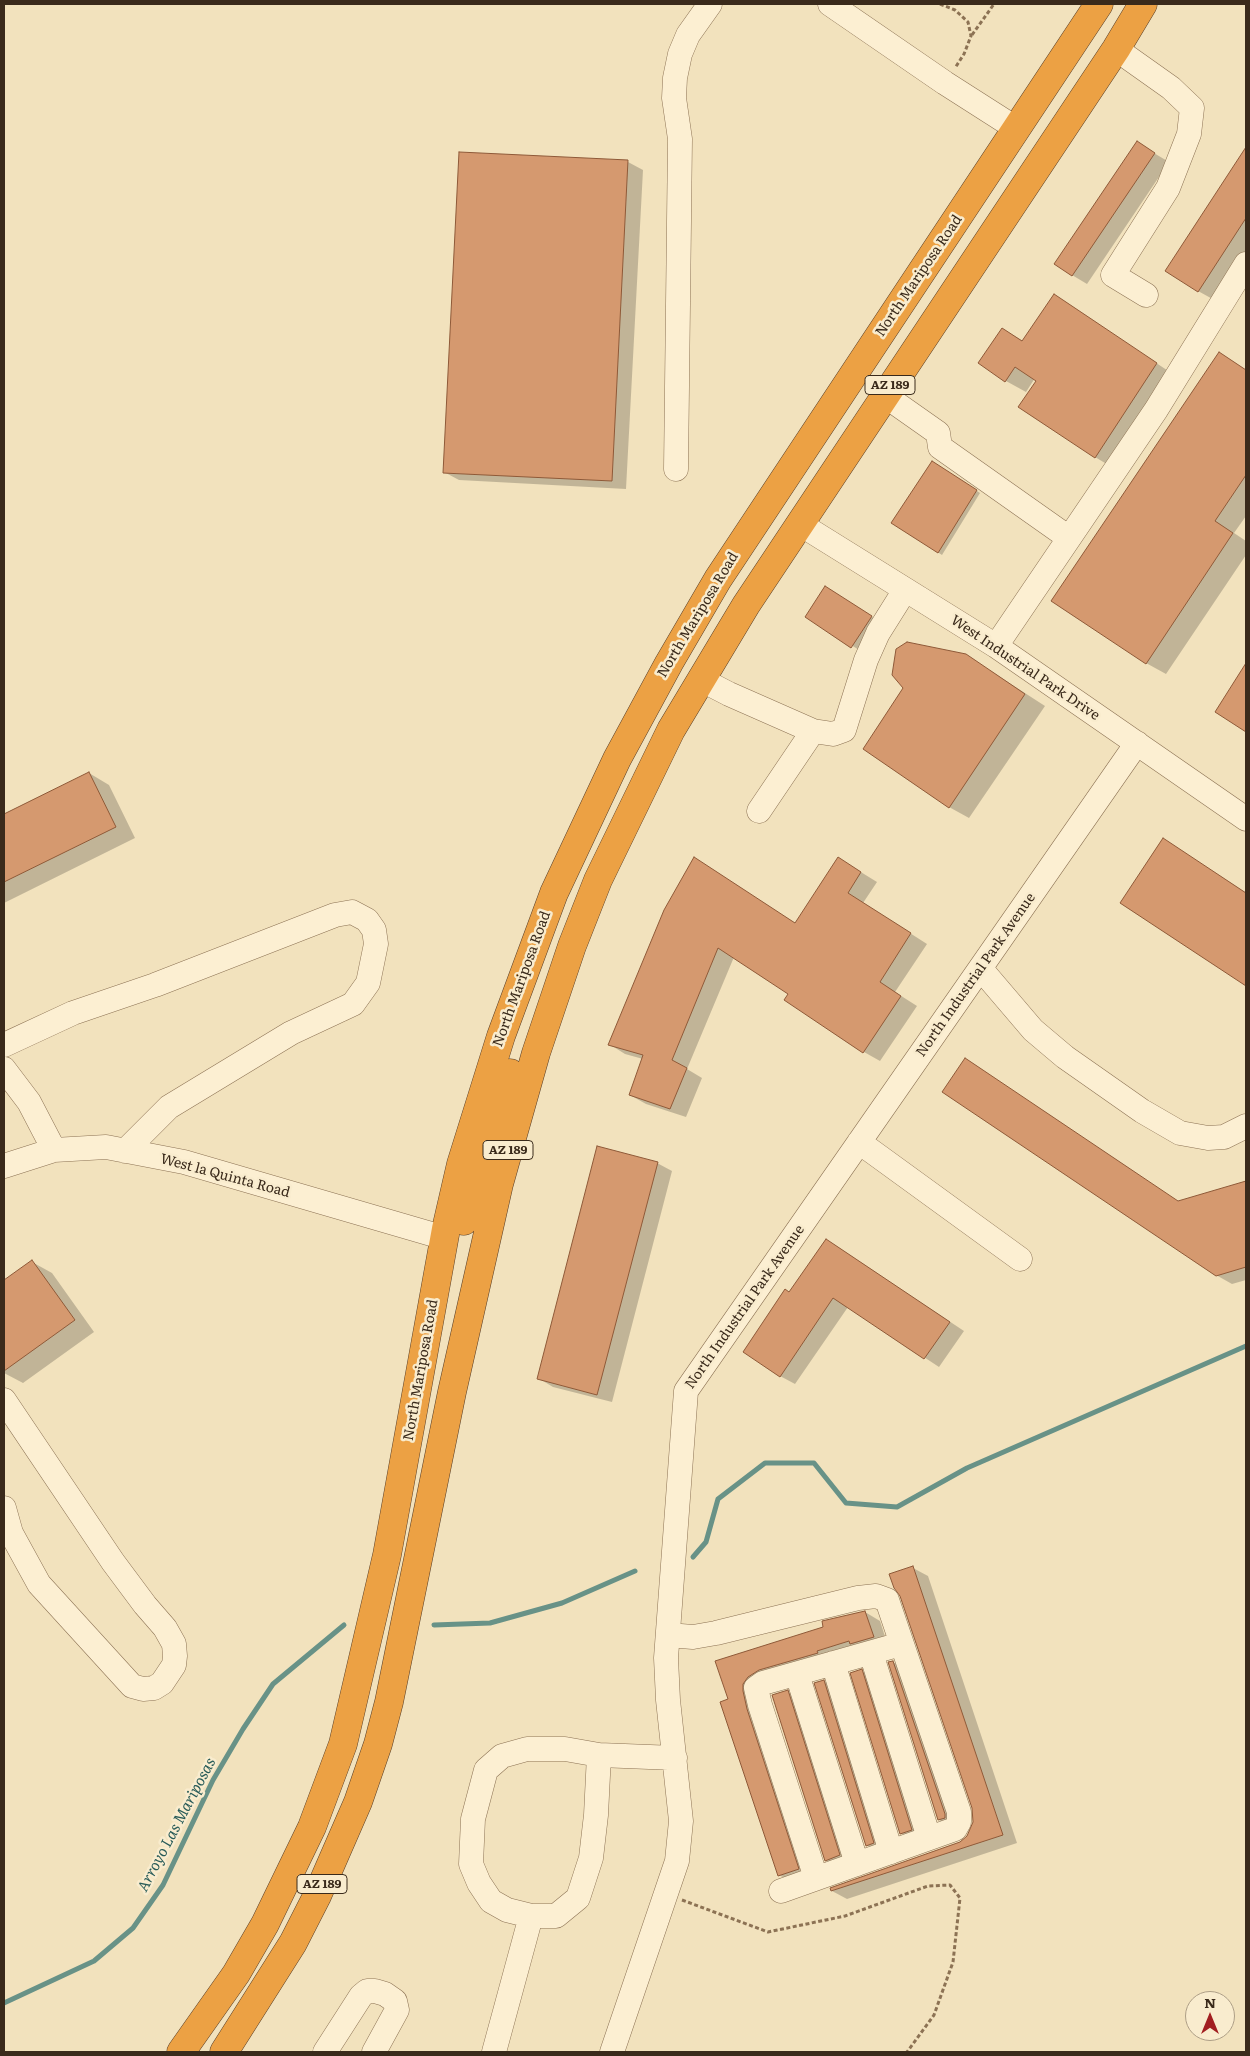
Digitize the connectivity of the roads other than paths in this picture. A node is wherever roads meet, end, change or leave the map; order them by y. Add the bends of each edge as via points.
1 (710, 4) edge
2 (830, 4) edge
3 (1100, 4) edge
4 (1143, 4) edge
5 (1116, 49) junction
6 (1017, 129) junction
7 (934, 253) junction
8 (1246, 264) edge
9 (1146, 295) dead end
10 (884, 395) junction
11 (676, 469) dead end
12 (800, 524) junction
13 (1069, 538) junction
14 (905, 590) junction
15 (996, 646) junction
16 (700, 679) junction
17 (813, 731) junction
18 (1137, 743) junction
19 (617, 759) junction
20 (649, 773) junction
21 (759, 811) dead end
22 (1246, 819) edge
23 (981, 968) junction
24 (4, 1045) edge
25 (4, 1069) edge
26 (1246, 1126) edge
27 (859, 1142) junction
28 (54, 1150) junction
29 (125, 1151) junction
30 (4, 1166) edge
31 (445, 1238) junction
32 (1020, 1259) dead end
33 (4, 1400) edge
34 (4, 1508) edge
35 (406, 1549) junction
36 (668, 1636) junction
37 (901, 1644) junction
38 (870, 1653) junction
39 (833, 1663) junction
40 (797, 1674) junction
41 (599, 1755) junction
42 (676, 1758) junction
43 (929, 1838) junction
44 (891, 1852) junction
45 (856, 1864) junction
46 (816, 1878) junction
47 (781, 1891) dead end
48 (531, 1916) junction
49 (181, 2052) edge
50 (224, 2052) edge
51 (326, 2052) edge
52 (374, 2052) edge
53 (494, 2052) edge
54 (612, 2052) edge

1 - 11 street via 688,34 675,78 674,98 680,138
2 - 6 street
3 - 6 highway, North Mariposa Road / AZ 189
4 - 5 highway, North Mariposa Road / AZ 189
5 - 9 street via 1171,88 1192,108 1189,134 1168,188 1114,275
5 - 10 highway, North Mariposa Road / AZ 189
6 - 7 highway, North Mariposa Road / AZ 189
7 - 12 highway via 798,494 794,512
7 - 19 highway, North Mariposa Road / AZ 189 via 718,579
8 - 13 street via 1156,410
10 - 12 highway, North Mariposa Road / AZ 189
10 - 13 street via 938,433 940,447
12 - 14 street, West Industrial Park Drive
12 - 16 highway, North Mariposa Road / AZ 189
12 - 19 highway via 787,525 772,536
13 - 15 street
14 - 15 street, West Industrial Park Drive
14 - 17 street via 878,633 866,660 844,730 833,734
15 - 18 street, West Industrial Park Drive
16 - 17 street
16 - 20 highway, North Mariposa Road / AZ 189
17 - 21 street
18 - 22 street, West Industrial Park Drive
18 - 23 street, North Industrial Park Avenue
19 - 31 highway, North Mariposa Road / AZ 189 via 554,893 513,1001 462,1164
20 - 31 highway via 602,858 546,973 523,1031 467,1216 455,1233
20 - 35 highway, North Mariposa Road / AZ 189 via 598,880 536,1053 499,1184 468,1316
23 - 26 street via 1033,1030 1065,1057 1142,1111 1180,1133 1208,1138 1224,1136
23 - 27 street, North Industrial Park Avenue
24 - 29 street via 73,1013 155,985 335,915 352,912 367,920 374,930 376,944 368,983 353,1004 291,1033 170,1107
25 - 28 street via 29,1102
27 - 32 street
27 - 36 street, North Industrial Park Avenue via 686,1391
28 - 29 street, West la Quinta Road via 106,1147
28 - 30 street, West la Quinta Road
29 - 31 street, West la Quinta Road via 184,1162
31 - 35 highway, North Mariposa Road / AZ 189
33 - 34 street via 113,1562 166,1628 174,1644 175,1656 174,1665 162,1683 154,1688 132,1686 39,1584 11,1533
35 - 49 highway, North Mariposa Road / AZ 189 via 329,1783 293,1869 236,1974
35 - 50 highway, North Mariposa Road / AZ 189 via 404,1634 378,1744 358,1802 293,1943
36 - 37 street via 693,1637 716,1633 876,1596 887,1600
36 - 42 street, North Industrial Park Avenue via 668,1700
37 - 38 street
37 - 43 street via 959,1812 955,1829
38 - 39 street
38 - 43 street
39 - 40 street
39 - 44 street
40 - 45 street
40 - 46 street via 759,1685 756,1690
41 - 42 street
41 - 48 street via 591,1858 578,1898 556,1916
41 - 48 street via 564,1749 527,1749 502,1756 486,1770 473,1819 471,1864 491,1901 507,1910
42 - 54 street, North Industrial Park Avenue via 681,1821 677,1861
43 - 44 street
44 - 45 street
45 - 46 street
46 - 47 street
48 - 53 street
51 - 52 street via 362,1996 367,1991 375,1991 395,2000 397,2010

